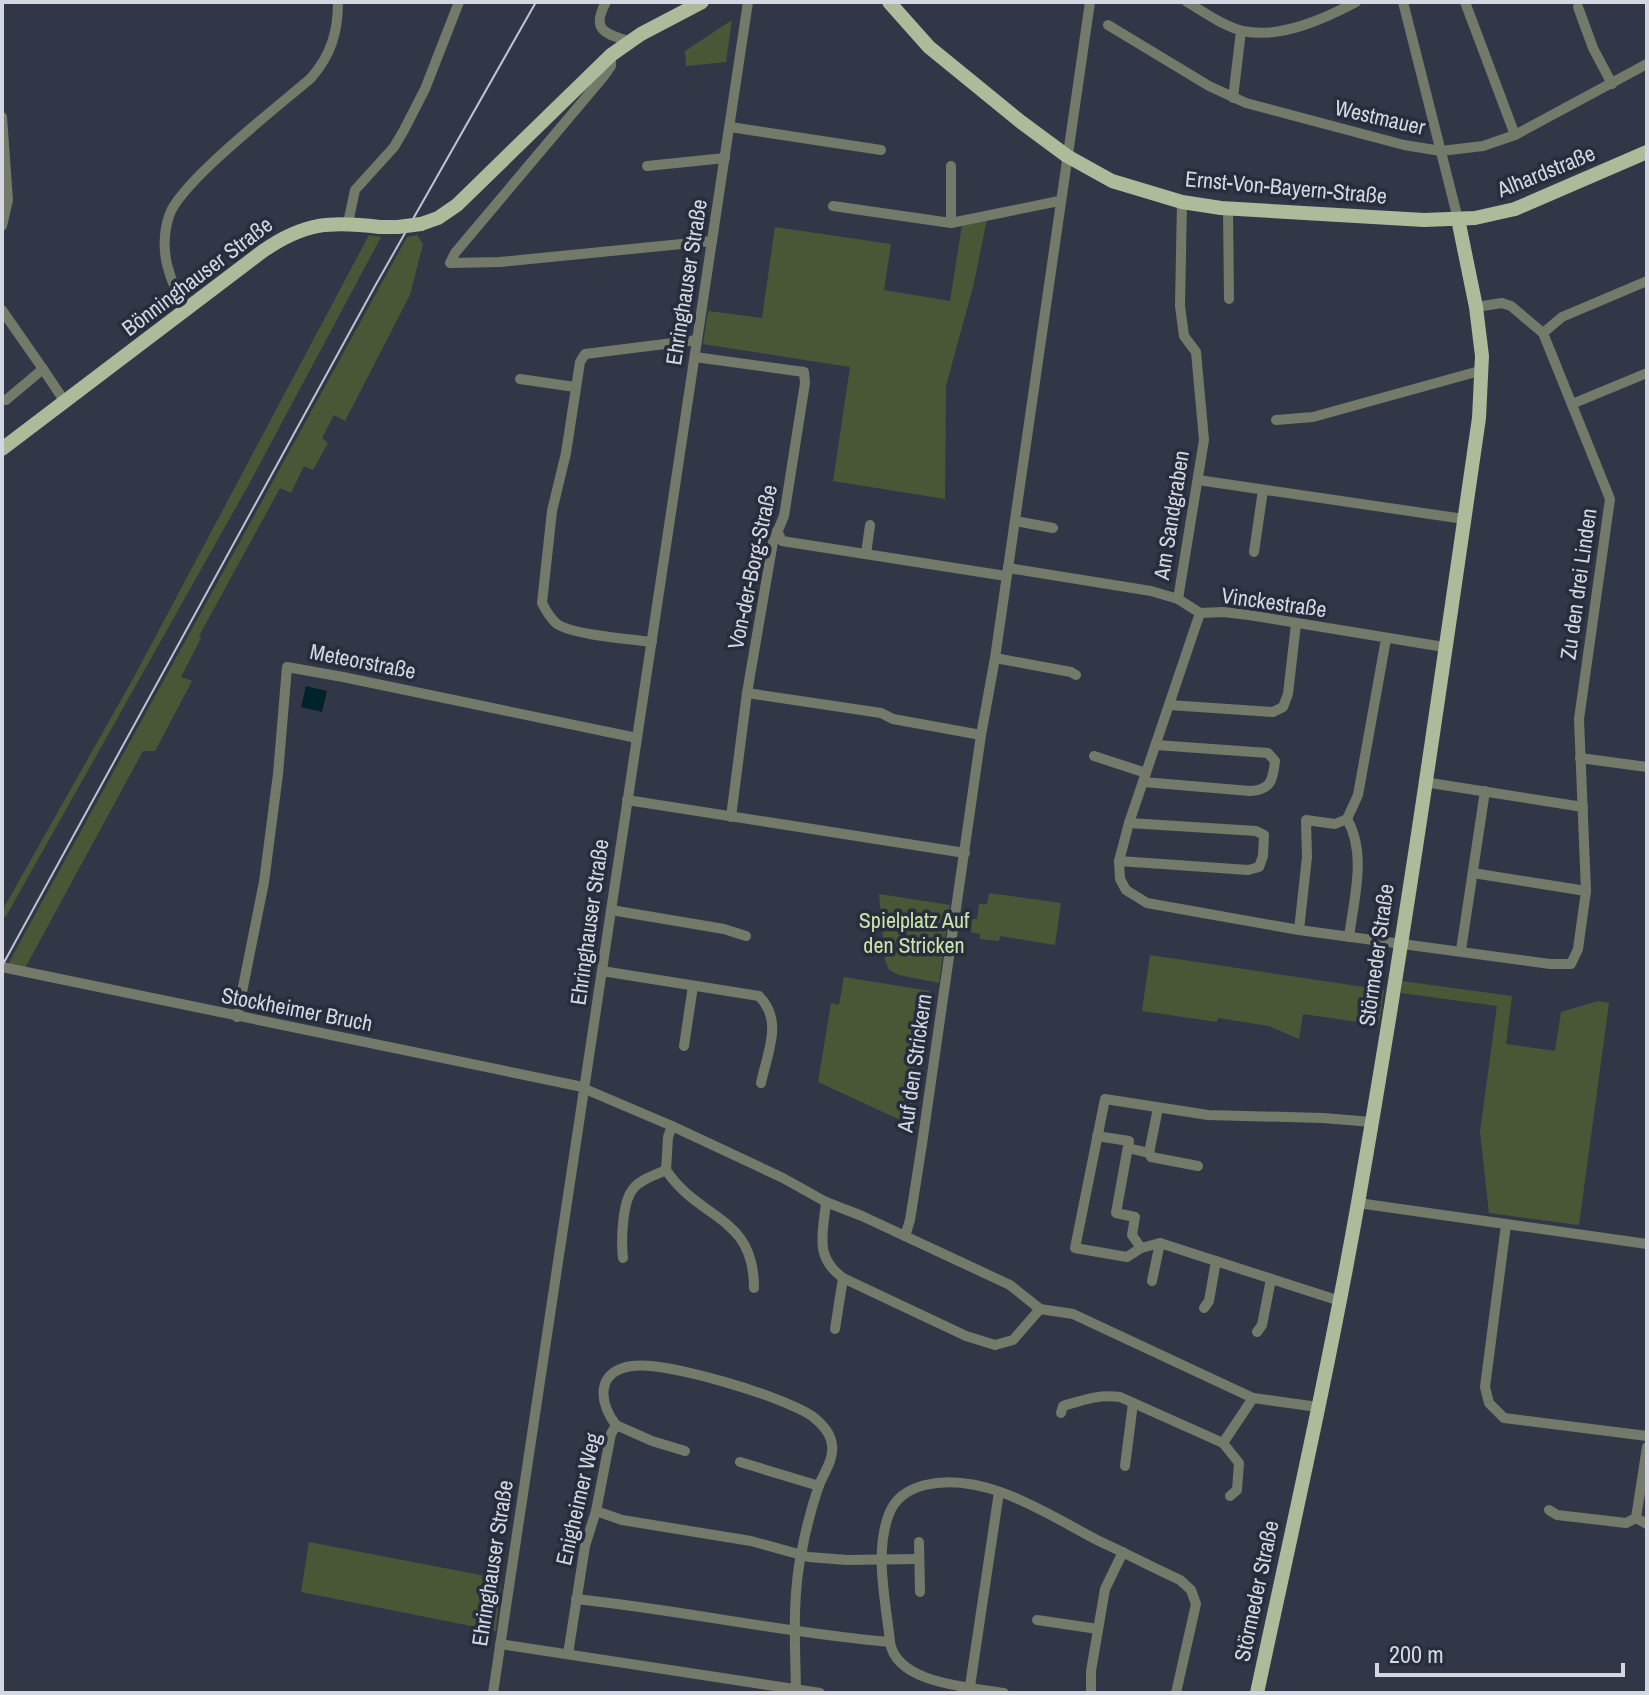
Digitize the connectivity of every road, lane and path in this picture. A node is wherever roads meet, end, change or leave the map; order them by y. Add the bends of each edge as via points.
1 (338, 2) edge
2 (459, 2) edge
3 (606, 2) edge
4 (702, 2) edge
5 (748, 2) edge
6 (889, 2) edge
7 (1090, 2) edge
8 (1356, 2) edge
9 (1403, 2) edge
10 (1465, 2) edge
11 (1190, 3) edge
12 (1578, 7) dead end
13 (1108, 25) dead end
14 (1241, 31) junction
15 (628, 41) junction
16 (611, 55) junction
17 (1647, 64) edge
18 (1612, 84) junction
19 (1233, 98) junction
20 (2, 117) edge
21 (730, 127) junction
22 (1515, 135) junction
23 (881, 150) dead end
24 (1441, 151) junction
25 (1647, 152) edge
26 (1067, 156) junction
27 (725, 158) junction
28 (647, 166) dead end
29 (951, 166) dead end
30 (1059, 201) junction
31 (1182, 202) junction
32 (833, 206) dead end
33 (1228, 208) junction
34 (1458, 219) junction
35 (348, 223) junction
36 (951, 223) junction
37 (2, 226) edge
38 (712, 241) junction
39 (1647, 281) edge
40 (1229, 299) dead end
41 (1476, 307) junction
42 (2, 310) edge
43 (187, 310) junction
44 (1543, 333) junction
45 (697, 340) junction
46 (695, 357) junction
47 (43, 369) junction
48 (1483, 370) junction
49 (1647, 373) edge
50 (520, 379) dead end
51 (575, 387) junction
52 (2, 400) edge
53 (65, 402) junction
54 (1572, 404) junction
55 (1276, 420) dead end
56 (2, 449) edge
57 (1198, 480) junction
58 (1263, 490) junction
59 (1464, 519) junction
60 (1015, 521) junction
61 (870, 525) dead end
62 (1053, 528) dead end
63 (777, 531) junction
64 (1254, 552) dead end
65 (866, 554) junction
66 (1007, 572) junction
67 (1178, 599) junction
68 (1200, 613) junction
69 (1296, 624) junction
70 (1386, 639) junction
71 (652, 642) junction
72 (1444, 647) junction
73 (995, 658) junction
74 (1076, 675) dead end
75 (747, 693) junction
76 (1169, 705) junction
77 (981, 735) junction
78 (637, 738) junction
79 (1156, 745) junction
80 (1094, 756) dead end
81 (1580, 758) junction
82 (1647, 767) edge
83 (1144, 778) junction
84 (1424, 782) junction
85 (1485, 791) junction
86 (627, 800) junction
87 (1583, 807) junction
88 (731, 817) junction
89 (1347, 819) junction
90 (1129, 823) junction
91 (965, 853) junction
92 (1119, 861) junction
93 (1473, 873) junction
94 (1586, 891) junction
95 (611, 910) junction
96 (1299, 930) junction
97 (746, 936) dead end
98 (1349, 937) junction
99 (1400, 943) junction
100 (1461, 950) junction
101 (2, 967) edge
102 (602, 971) junction
103 (693, 986) junction
104 (237, 1017) junction
105 (684, 1046) dead end
106 (761, 1083) dead end
107 (584, 1088) junction
108 (1158, 1108) junction
109 (1372, 1122) junction
110 (672, 1126) junction
111 (1097, 1136) junction
112 (1128, 1148) junction
113 (1149, 1153) junction
114 (1198, 1166) dead end
115 (666, 1170) junction
116 (826, 1202) junction
117 (1358, 1203) junction
118 (1506, 1225) junction
119 (905, 1236) junction
120 (1160, 1243) junction
121 (1647, 1244) edge
122 (1141, 1248) junction
123 (623, 1258) dead end
124 (1216, 1261) junction
125 (843, 1278) junction
126 (1271, 1279) junction
127 (1152, 1281) dead end
128 (754, 1288) dead end
129 (1340, 1301) junction
130 (1204, 1308) dead end
131 (1040, 1309) junction
132 (835, 1329) dead end
133 (1257, 1332) dead end
134 (1253, 1398) junction
135 (1133, 1403) junction
136 (1318, 1407) junction
137 (1061, 1413) dead end
138 (616, 1425) junction
139 (1647, 1436) edge
140 (1223, 1443) junction
141 (1647, 1447) edge
142 (685, 1451) dead end
143 (740, 1462) dead end
144 (1125, 1466) dead end
145 (819, 1486) junction
146 (999, 1492) junction
147 (1230, 1496) dead end
148 (1549, 1510) dead end
149 (596, 1511) junction
150 (1636, 1518) junction
151 (1647, 1524) edge
152 (919, 1542) dead end
153 (1123, 1552) junction
154 (801, 1554) junction
155 (917, 1559) junction
156 (883, 1560) junction
157 (920, 1592) dead end
158 (576, 1599) junction
159 (1037, 1620) dead end
160 (1098, 1629) junction
161 (795, 1630) junction
162 (886, 1642) junction
163 (500, 1644) junction
164 (568, 1654) junction
165 (796, 1689) junction
166 (969, 1690) edge
167 (493, 1693) edge
168 (820, 1693) edge
169 (1004, 1693) edge
170 (1091, 1693) edge
171 (1176, 1693) edge
172 (1257, 1693) edge

1 - 43 street via 336,31 324,63 203,172 169,213 168,274
2 - 35 street via 425,89 394,147 355,190
3 - 15 street via 601,28
4 - 15 main road, Bönninghauser Straße
5 - 21 street, Ehringhauser Straße
6 - 26 main road, Ernst-Von-Bayern-Straße via 949,65
7 - 26 street, Auf den Strickern
8 - 14 street via 1326,18 1287,28
9 - 24 street
10 - 22 street
11 - 14 street
12 - 18 street
13 - 19 street, Westmauer
14 - 19 street
15 - 16 main road, Bönninghauser Straße
16 - 35 main road, Bönninghauser Straße, bridge via 438,218 380,227
16 - 38 street via 604,76 450,263
17 - 18 street, Westmauer
18 - 22 street, Westmauer
19 - 24 street, Westmauer
20 - 37 street via 8,200
21 - 23 street
21 - 27 street, Ehringhauser Straße
22 - 24 street, Westmauer
24 - 34 street
25 - 34 main road, Alhardstraße via 1515,209
26 - 30 street, Auf den Strickern
26 - 31 main road, Ernst-Von-Bayern-Straße via 1112,181
27 - 28 street
27 - 38 street, Ehringhauser Straße
29 - 36 street
30 - 36 street
30 - 60 street, Auf den Strickern
31 - 33 main road, Ernst-Von-Bayern-Straße
31 - 57 street, Am Sandgraben via 1180,306 1184,336 1196,352 1204,440
32 - 36 street
33 - 34 main road, Ernst-Von-Bayern-Straße
33 - 40 street
34 - 41 main road, Störmeder Straße
35 - 43 main road, Bönninghauser Straße via 317,225 288,235
38 - 45 street, Ehringhauser Straße
39 - 44 street via 1562,317
41 - 44 street, Zu den drei Linden via 1511,306
41 - 48 main road, Störmeder Straße
42 - 47 street
43 - 53 main road, Bönninghauser Straße
44 - 54 street, Zu den drei Linden
45 - 46 street, Ehringhauser Straße
45 - 51 street via 585,354
46 - 63 street, Von-der-Borg-Straße via 804,372 784,516
46 - 71 street, Ehringhauser Straße
47 - 52 street
47 - 53 street
48 - 55 street via 1313,417
48 - 59 main road, Störmeder Straße
49 - 54 street
50 - 51 street
51 - 71 street via 552,511 542,603 559,626
53 - 56 main road, Bönninghauser Straße
54 - 81 street, Zu den drei Linden via 1611,507 1579,719
57 - 58 street
57 - 67 street, Am Sandgraben
58 - 59 street
58 - 64 street
59 - 72 main road, Störmeder Straße
60 - 62 street
60 - 66 street, Auf den Strickern
61 - 65 street
63 - 65 street, Vinckestraße via 782,541
63 - 75 street, Von-der-Borg-Straße
65 - 66 street, Vinckestraße
66 - 67 street, Vinckestraße
66 - 73 street, Auf den Strickern
67 - 68 street, Vinckestraße
68 - 69 street, Vinckestraße
68 - 76 street
69 - 70 street, Vinckestraße
69 - 76 street via 1283,707 1273,712
70 - 72 street, Vinckestraße
70 - 89 street via 1358,795
71 - 78 street, Ehringhauser Straße
72 - 84 main road, Störmeder Straße
73 - 74 street
73 - 77 street, Auf den Strickern
75 - 77 street
75 - 88 street, Von-der-Borg-Straße
76 - 79 street
77 - 91 street, Auf den Strickern
78 - 86 street, Ehringhauser Straße
78 - 104 street, Meteorstraße via 287,667 264,882
79 - 83 street
79 - 83 street via 1268,753 1275,761 1272,781 1265,789 1250,791
80 - 83 street
81 - 82 street
81 - 87 street, Zu den drei Linden
83 - 90 street
84 - 85 street
84 - 99 main road, Störmeder Straße
85 - 87 street
85 - 93 street
86 - 88 street
86 - 95 street, Ehringhauser Straße
87 - 94 street, Zu den drei Linden
88 - 91 street
89 - 96 street via 1335,824 1306,820
89 - 98 street via 1358,857
90 - 92 street
90 - 92 street via 1256,831 1264,835 1259,867 1230,870
91 - 119 street, Auf den Strickern
92 - 96 street via 1120,879 1147,903
93 - 94 street
93 - 100 street
94 - 100 street, Zu den drei Linden via 1571,964
95 - 97 street
95 - 102 street, Ehringhauser Straße
96 - 98 street
98 - 99 street
99 - 100 street
99 - 109 main road, Störmeder Straße
101 - 104 street, Stockheimer Bruch
102 - 103 street
102 - 107 street, Ehringhauser Straße
103 - 105 street
103 - 106 street via 759,996 768,1006 772,1034
104 - 107 street, Stockheimer Bruch
107 - 110 street, Stockheimer Bruch
107 - 163 street, Ehringhauser Straße
108 - 109 street
108 - 111 street via 1105,1099
108 - 113 street
109 - 117 main road, Störmeder Straße
110 - 115 street
110 - 116 street, Stockheimer Bruch
111 - 112 street via 1129,1141
111 - 122 street via 1075,1248 1127,1257
112 - 113 street
112 - 122 street via 1116,1213 1135,1217 1132,1235
113 - 114 street
115 - 123 street via 632,1189
115 - 128 street via 690,1196 738,1232 754,1267
116 - 119 street, Stockheimer Bruch
116 - 125 street via 824,1259
117 - 118 street
117 - 129 main road, Störmeder Straße
118 - 121 street
118 - 139 street via 1485,1387 1489,1403 1504,1418
119 - 131 street, Stockheimer Bruch via 1010,1285
120 - 122 street
120 - 124 street
120 - 127 street
124 - 126 street
124 - 130 street
125 - 131 street via 995,1345 1013,1340
125 - 132 street
126 - 129 street
126 - 133 street
129 - 136 main road, Störmeder Straße
131 - 134 street via 1073,1314
134 - 136 street
134 - 140 street
135 - 137 street via 1106,1395 1063,1406
135 - 140 street
135 - 144 street
136 - 172 main road, Störmeder Straße
138 - 142 street
138 - 145 street, Enigheimer Weg via 607,1413 604,1386 622,1369 658,1366 740,1387 794,1406 824,1427 832,1456
138 - 149 street, Enigheimer Weg
140 - 147 street via 1239,1463 1237,1490
141 - 150 street
143 - 145 street
145 - 154 street, Enigheimer Weg
146 - 153 street
146 - 156 street via 958,1483 913,1488 893,1505 888,1517
146 - 166 street
148 - 150 street via 1626,1523
149 - 154 street
149 - 158 street, Enigheimer Weg
150 - 151 street
152 - 155 street
153 - 160 street via 1105,1589
153 - 171 street via 1180,1580 1195,1598
154 - 156 street
154 - 161 street, Enigheimer Weg
155 - 156 street
155 - 157 street
156 - 162 street
158 - 161 street
158 - 164 street, Enigheimer Weg
159 - 160 street
160 - 170 street
161 - 162 street
161 - 165 street, Enigheimer Weg
162 - 166 street via 894,1658 911,1672
163 - 164 street
163 - 167 street, Ehringhauser Straße
164 - 165 street
165 - 168 street
166 - 169 street

